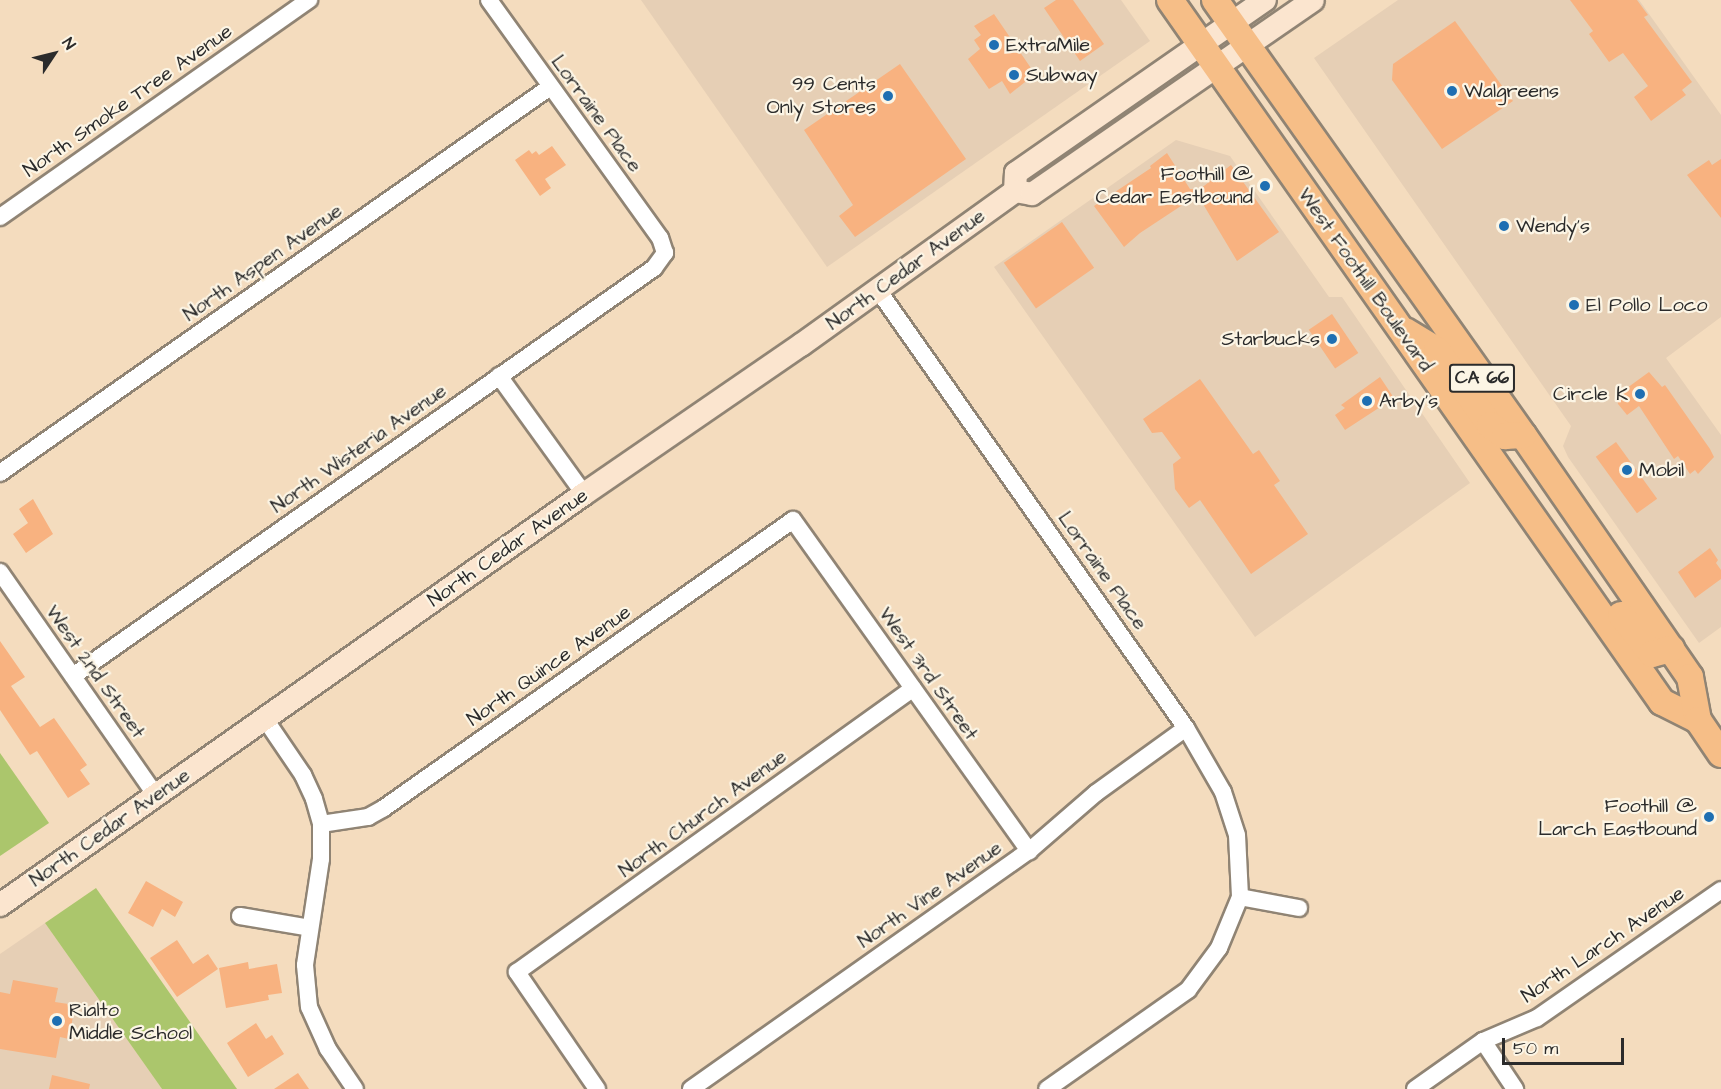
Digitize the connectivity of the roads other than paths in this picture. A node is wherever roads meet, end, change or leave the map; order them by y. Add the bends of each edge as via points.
1 (309, 0) edge
2 (489, 0) edge
3 (1170, 0) edge
4 (1215, 0) edge
5 (1265, 0) edge
6 (1313, 0) edge
7 (1231, 23) junction
8 (1201, 44) junction
9 (1247, 45) junction
10 (1216, 67) junction
11 (550, 87) junction
12 (1016, 191) junction
13 (0, 217) edge
14 (665, 253) joint
15 (878, 290) junction
16 (1397, 326) junction
17 (500, 376) junction
18 (1523, 435) junction
19 (0, 473) edge
20 (584, 494) junction
21 (793, 520) joint
22 (1535, 522) junction
23 (0, 572) edge
24 (1671, 649) junction
25 (73, 676) junction
26 (913, 689) junction
27 (265, 719) junction
28 (1698, 720) junction
29 (1186, 728) junction
30 (1721, 754) edge
31 (156, 796) junction
32 (321, 824) junction
33 (1029, 851) junction
34 (1721, 890) edge
35 (1240, 897) junction
36 (0, 905) edge
37 (1299, 908) dead end
38 (240, 916) dead end
39 (310, 928) junction
40 (1483, 1041) junction
41 (355, 1089) edge
42 (597, 1089) edge
43 (692, 1089) edge
44 (1047, 1089) edge
45 (1415, 1089) edge
46 (1515, 1089) edge

1 - 13 street, North Smoke Tree Avenue
2 - 11 street, Lorraine Place
3 - 8 main road, West Foothill Boulevard
4 - 7 main road, West Foothill Boulevard / CA 66
5 - 7 main road
6 - 9 main road, North Cedar Avenue
7 - 8 main road
7 - 9 main road, West Foothill Boulevard / CA 66
8 - 10 main road, West Foothill Boulevard
8 - 12 main road via 1016,173
9 - 10 main road, North Cedar Avenue
9 - 18 main road, West Foothill Boulevard / CA 66
10 - 12 main road, North Cedar Avenue via 1032,194
10 - 16 main road, West Foothill Boulevard
11 - 14 street, Lorraine Place via 660,238
11 - 19 street, North Aspen Avenue
12 - 15 main road, North Cedar Avenue
14 - 17 street, North Wisteria Avenue via 654,268
15 - 20 main road, North Cedar Avenue
15 - 29 street, Lorraine Place
16 - 18 main road via 1437,350 1490,425 1505,436
16 - 22 main road, West Foothill Boulevard
17 - 20 street
17 - 25 street, North Wisteria Avenue
18 - 24 main road, West Foothill Boulevard / CA 66
20 - 27 main road, North Cedar Avenue
21 - 26 street, West 3rd Street
21 - 32 street, North Quince Avenue via 384,808 368,817
22 - 24 main road via 1563,535 1652,654
22 - 28 main road, West Foothill Boulevard via 1662,702
23 - 25 street, West 2nd Street
24 - 28 main road, West Foothill Boulevard / CA 66 via 1690,677
25 - 31 street, West 2nd Street
26 - 33 street, West 3rd Street
26 - 42 street, North Church Avenue via 517,972
27 - 31 main road, North Cedar Avenue
27 - 32 street via 303,775
28 - 30 main road, West Foothill Boulevard
29 - 33 street, North Vine Avenue via 1096,793
29 - 35 street, Lorraine Place via 1227,802 1237,835
31 - 36 main road, North Cedar Avenue
32 - 39 street via 321,859
33 - 43 street, North Vine Avenue
34 - 40 street, North Larch Avenue via 1538,1018
35 - 37 street
35 - 44 street via 1219,948 1188,990
38 - 39 street
39 - 41 street via 305,965 309,1007 328,1049
40 - 45 street, North Larch Avenue
40 - 46 street

